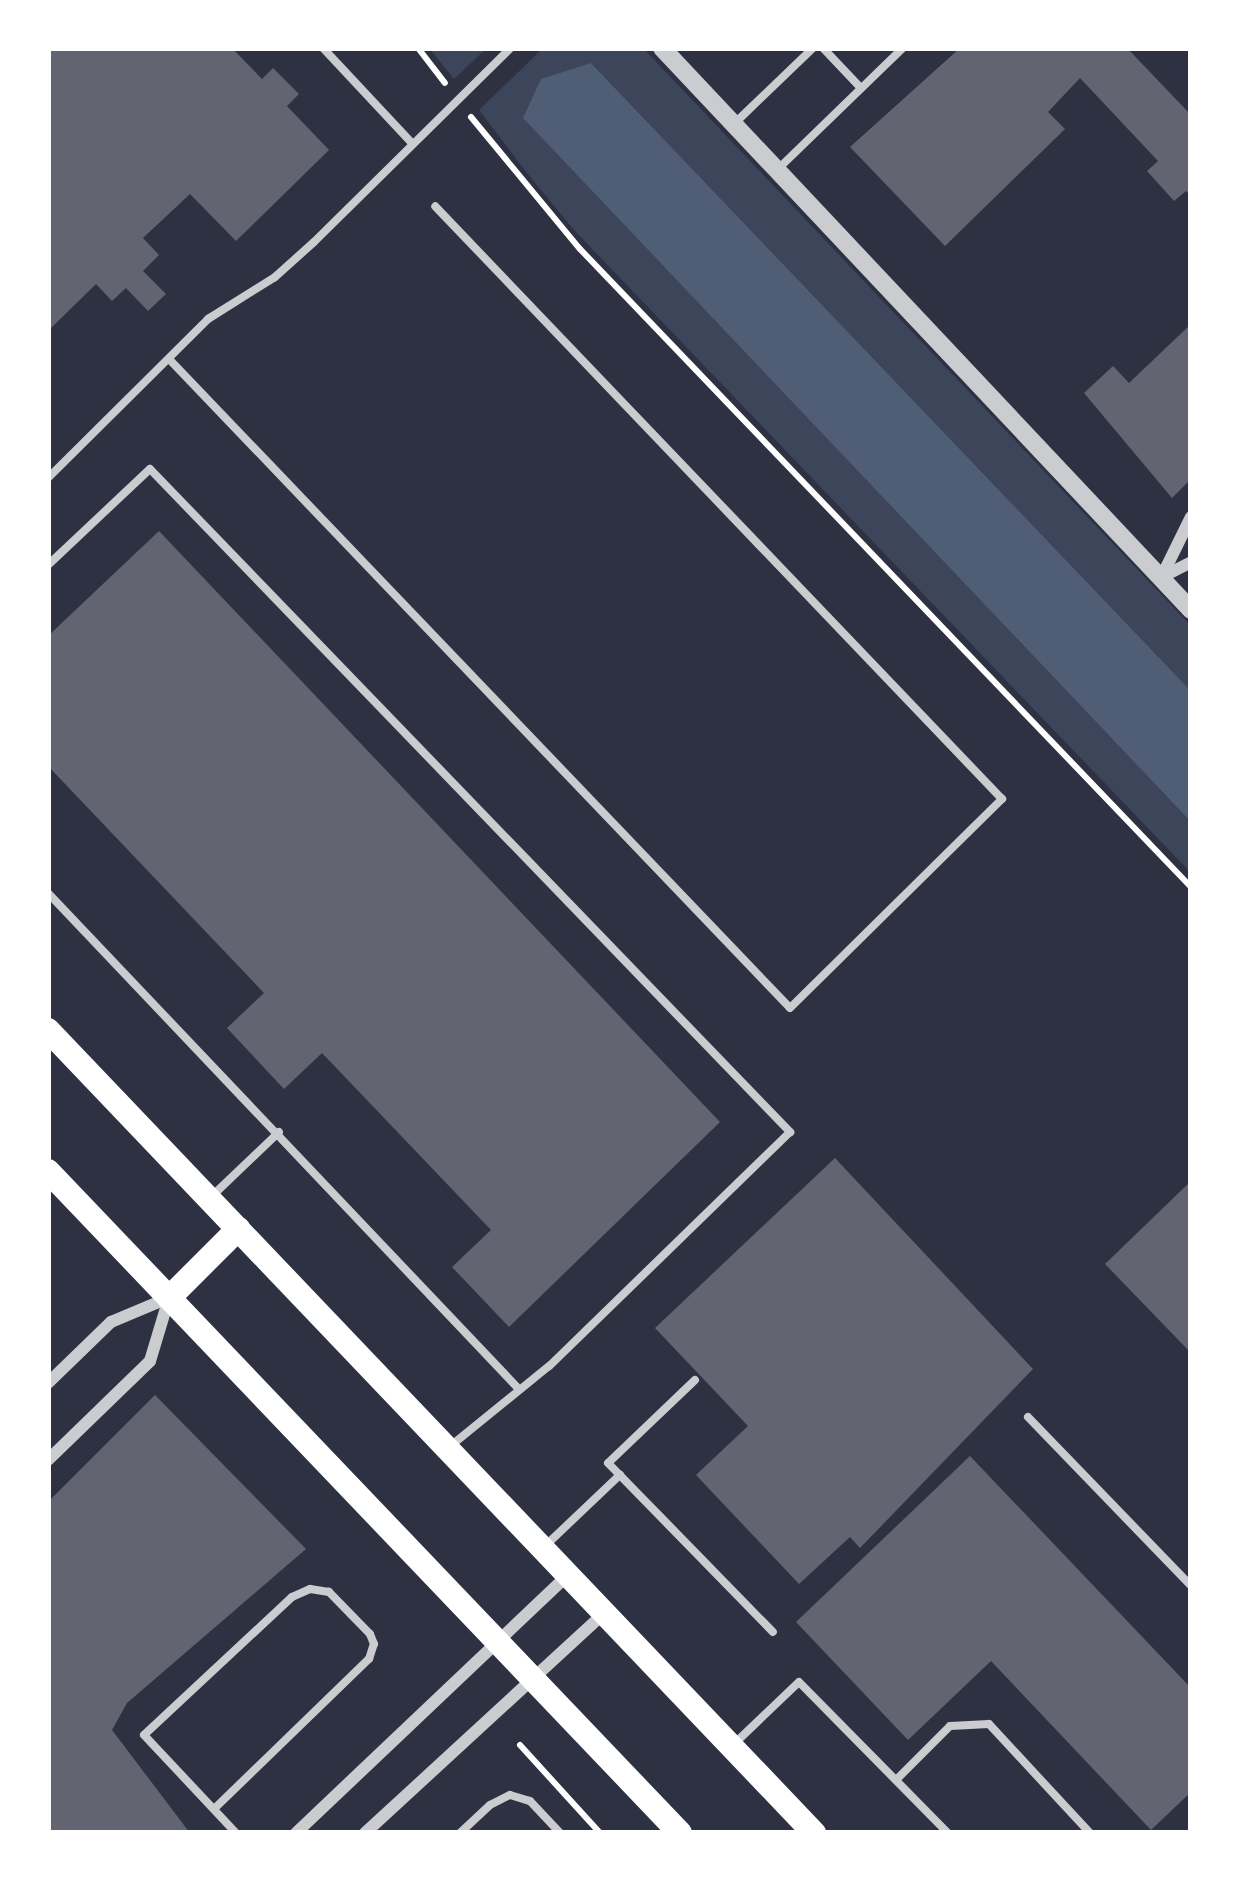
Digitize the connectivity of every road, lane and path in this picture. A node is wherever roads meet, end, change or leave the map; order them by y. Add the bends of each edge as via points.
1 (322, 48) edge
2 (418, 48) edge
3 (511, 48) edge
4 (662, 48) edge
5 (813, 48) edge
6 (823, 48) edge
7 (903, 48) edge
8 (861, 88) junction
9 (457, 99) junction
10 (734, 124) junction
11 (412, 143) junction
12 (777, 170) junction
13 (435, 206) dead end
14 (169, 359) junction
15 (48, 478) edge
16 (1191, 517) edge
17 (1191, 562) edge
18 (48, 566) edge
19 (1160, 578) junction
20 (1191, 610) edge
21 (1191, 887) edge
22 (48, 893) edge
23 (48, 1030) edge
24 (279, 1132) junction
25 (48, 1171) edge
26 (209, 1199) junction
27 (238, 1229) junction
28 (169, 1298) junction
29 (695, 1380) dead end
30 (48, 1383) edge
31 (517, 1387) junction
32 (1028, 1417) dead end
33 (447, 1449) junction
34 (48, 1460) edge
35 (620, 1475) junction
36 (543, 1549) junction
37 (568, 1576) junction
38 (1191, 1586) edge
39 (604, 1613) junction
40 (773, 1632) dead end
41 (497, 1642) junction
42 (532, 1678) junction
43 (520, 1745) dead end
44 (731, 1747) junction
45 (896, 1780) junction
46 (214, 1809) junction
47 (236, 1833) edge
48 (296, 1833) edge
49 (365, 1833) edge
50 (460, 1833) edge
51 (560, 1833) edge
52 (600, 1833) edge
53 (680, 1833) edge
54 (814, 1833) edge
55 (948, 1833) edge
56 (1090, 1833) edge

1 - 11 lane
2 - 9 path
3 - 9 lane
4 - 10 street
5 - 10 lane
6 - 8 lane
7 - 8 lane
8 - 12 lane
9 - 11 lane
9 - 21 path via 580,249
10 - 12 street
11 - 14 lane via 288,266 208,319
12 - 19 street
13 - 14 lane via 1003,799 790,1008
14 - 15 lane
16 - 19 street
17 - 19 street
18 - 31 lane via 150,469 790,1132 549,1366
19 - 20 street
22 - 24 lane
23 - 26 main road
24 - 26 lane
24 - 31 lane
25 - 28 main road
26 - 27 main road
27 - 28 main road
27 - 33 main road
28 - 30 street via 111,1322
28 - 34 street via 150,1361
28 - 41 main road
29 - 35 lane via 608,1463
31 - 33 lane
32 - 38 lane
33 - 36 main road
35 - 36 lane
35 - 40 lane
36 - 37 main road
37 - 39 main road
37 - 41 street
39 - 42 street
39 - 44 main road
41 - 42 main road
41 - 48 street
42 - 49 street
42 - 53 main road
43 - 52 path
44 - 45 lane via 800,1682
44 - 54 main road
45 - 55 lane
45 - 56 lane via 950,1726 989,1724
46 - 46 lane via 144,1735 292,1598 310,1589 329,1592 370,1634 369,1659
46 - 47 lane
50 - 51 lane via 510,1795 530,1801

